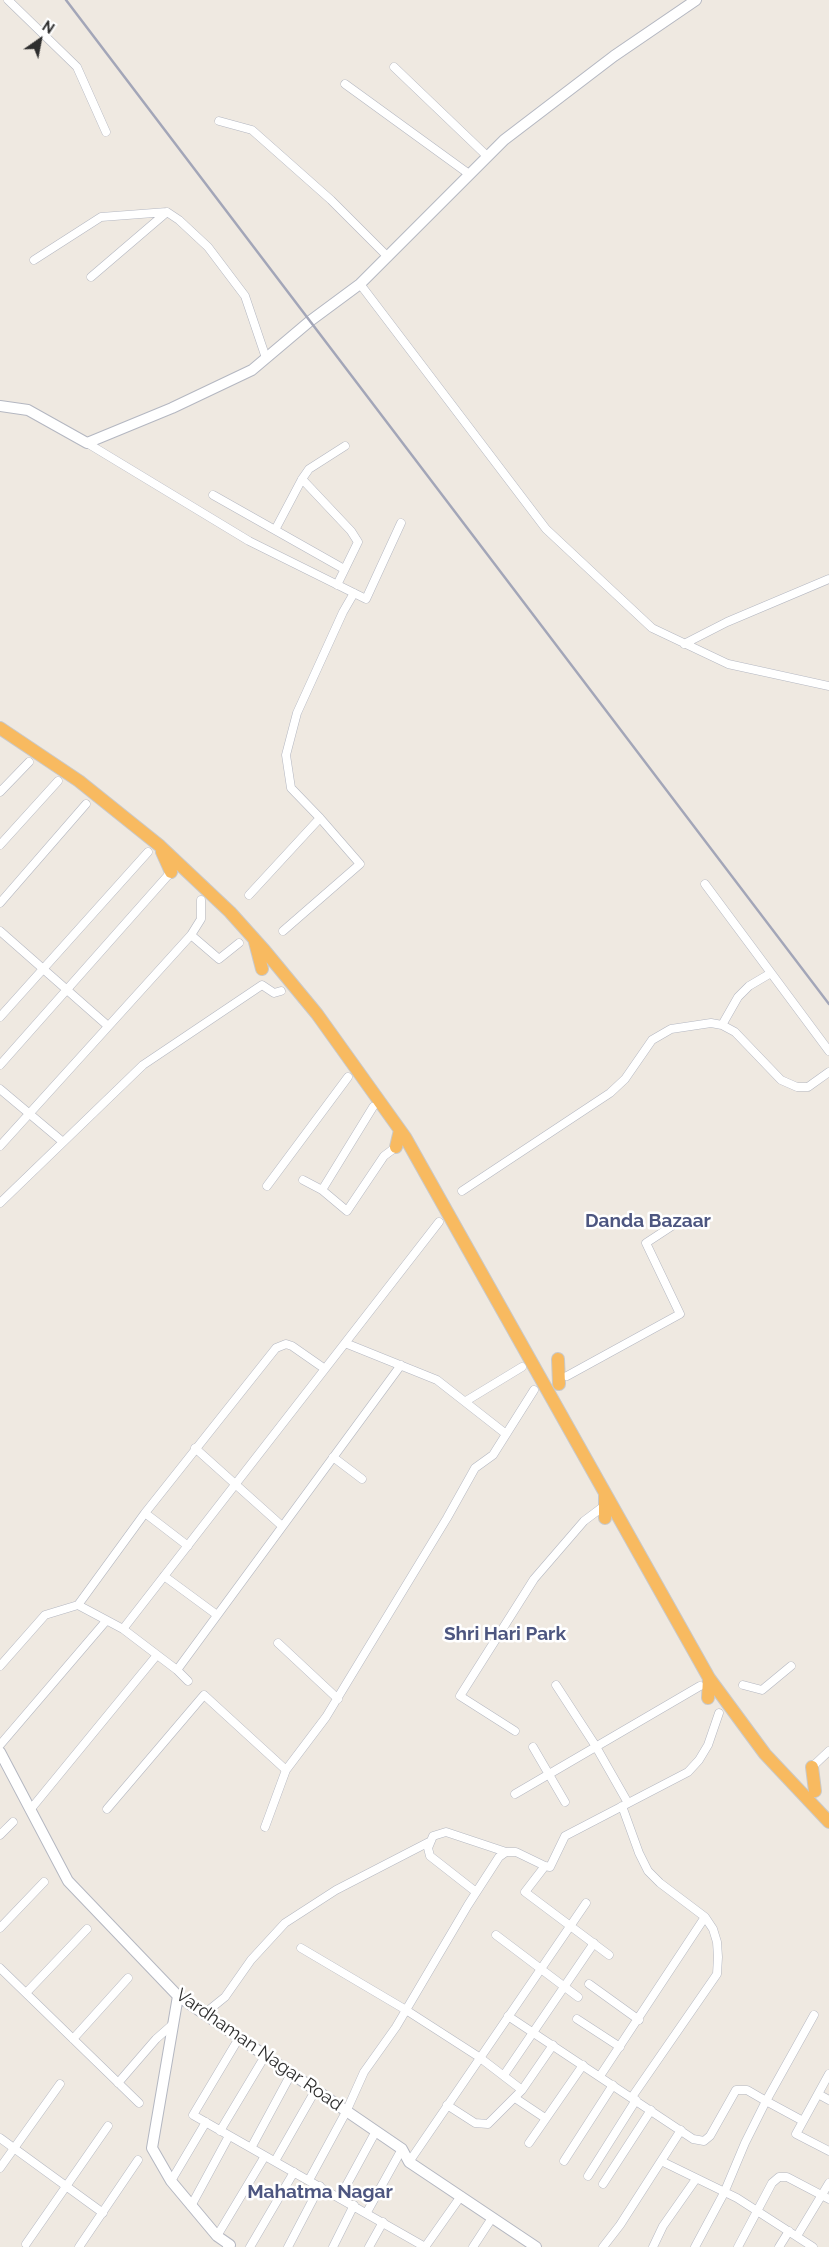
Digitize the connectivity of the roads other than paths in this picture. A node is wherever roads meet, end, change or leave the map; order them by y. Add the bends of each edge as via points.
1 (7, 0) edge
2 (696, 0) edge
3 (0, 5) edge
4 (394, 67) dead end
5 (345, 84) dead end
6 (219, 121) dead end
7 (106, 132) dead end
8 (487, 156) junction
9 (469, 174) junction
10 (166, 212) junction
11 (388, 257) junction
12 (34, 260) dead end
13 (91, 277) dead end
14 (360, 284) junction
15 (266, 358) junction
16 (0, 406) edge
17 (87, 443) junction
18 (345, 446) dead end
19 (302, 479) junction
20 (213, 495) dead end
21 (401, 523) dead end
22 (275, 530) junction
23 (344, 569) junction
24 (829, 579) edge
25 (337, 585) junction
26 (354, 593) junction
27 (684, 644) junction
28 (829, 686) edge
29 (0, 728) edge
30 (28, 762) dead end
31 (58, 781) dead end
32 (0, 792) edge
33 (86, 804) dead end
34 (320, 818) junction
35 (0, 845) edge
36 (160, 846) junction
37 (148, 852) dead end
38 (171, 872) joint
39 (705, 884) dead end
40 (249, 895) dead end
41 (201, 900) dead end
42 (0, 903) edge
43 (0, 931) edge
44 (283, 931) dead end
45 (191, 935) junction
46 (254, 938) junction
47 (239, 943) dead end
48 (262, 969) dead end
49 (44, 970) junction
50 (771, 973) junction
51 (68, 990) junction
52 (281, 991) dead end
53 (0, 1017) edge
54 (722, 1024) junction
55 (108, 1026) junction
56 (829, 1051) edge
57 (0, 1065) edge
58 (829, 1072) edge
59 (348, 1077) dead end
60 (0, 1089) edge
61 (372, 1107) dead end
62 (30, 1113) junction
63 (400, 1130) junction
64 (63, 1142) junction
65 (0, 1146) edge
66 (396, 1147) joint
67 (303, 1180) dead end
68 (267, 1186) dead end
69 (322, 1190) junction
70 (462, 1191) dead end
71 (0, 1203) edge
72 (439, 1222) dead end
73 (675, 1224) dead end
74 (345, 1343) junction
75 (558, 1359) dead end
76 (401, 1366) junction
77 (522, 1368) dead end
78 (325, 1369) junction
79 (538, 1373) junction
80 (563, 1380) joint
81 (534, 1390) joint
82 (466, 1401) junction
83 (506, 1434) junction
84 (195, 1448) junction
85 (333, 1457) junction
86 (362, 1479) dead end
87 (234, 1486) junction
88 (605, 1493) junction
89 (145, 1513) junction
90 (602, 1513) joint
91 (282, 1526) junction
92 (188, 1546) junction
93 (164, 1576) junction
94 (78, 1605) junction
95 (217, 1615) junction
96 (106, 1621) junction
97 (123, 1629) junction
98 (278, 1643) dead end
99 (157, 1655) junction
100 (0, 1666) edge
101 (791, 1666) dead end
102 (177, 1670) junction
103 (188, 1682) dead end
104 (704, 1682) junction
105 (556, 1685) dead end
106 (743, 1685) dead end
107 (708, 1698) dead end
108 (338, 1699) junction
109 (719, 1713) dead end
110 (515, 1730) dead end
111 (0, 1745) edge
112 (533, 1747) dead end
113 (597, 1748) junction
114 (829, 1751) edge
115 (0, 1752) edge
116 (812, 1767) joint
117 (286, 1770) junction
118 (550, 1774) junction
119 (815, 1791) dead end
120 (515, 1794) dead end
121 (565, 1802) dead end
122 (625, 1805) junction
123 (107, 1809) dead end
124 (30, 1810) junction
125 (13, 1822) dead end
126 (829, 1822) edge
127 (265, 1827) dead end
128 (0, 1835) edge
129 (430, 1842) junction
130 (506, 1852) junction
131 (545, 1866) junction
132 (44, 1882) dead end
133 (476, 1892) junction
134 (586, 1903) dead end
135 (705, 1917) junction
136 (570, 1927) junction
137 (0, 1928) edge
138 (87, 1929) dead end
139 (496, 1935) dead end
140 (594, 1943) junction
141 (301, 1948) dead end
142 (609, 1955) dead end
143 (0, 1968) edge
144 (540, 1970) junction
145 (128, 1978) dead end
146 (589, 1984) dead end
147 (564, 1986) junction
148 (26, 1994) junction
149 (178, 1996) junction
150 (578, 1997) dead end
151 (406, 2010) junction
152 (204, 2014) junction
153 (814, 2015) dead end
154 (508, 2016) junction
155 (577, 2019) dead end
156 (639, 2020) junction
157 (173, 2024) junction
158 (533, 2032) junction
159 (239, 2038) junction
160 (73, 2039) junction
161 (554, 2045) junction
162 (620, 2047) junction
163 (265, 2056) junction
164 (480, 2057) junction
165 (583, 2065) junction
166 (291, 2074) junction
167 (504, 2074) junction
168 (829, 2074) edge
169 (600, 2076) junction
170 (118, 2083) junction
171 (60, 2084) dead end
172 (613, 2085) junction
173 (522, 2090) junction
174 (314, 2091) junction
175 (818, 2094) junction
176 (515, 2098) junction
177 (634, 2099) junction
178 (829, 2100) edge
179 (766, 2101) junction
180 (139, 2104) dead end
181 (447, 2105) junction
182 (651, 2110) junction
183 (346, 2112) junction
184 (545, 2118) junction
185 (803, 2121) junction
186 (206, 2122) junction
187 (108, 2126) dead end
188 (681, 2130) junction
189 (220, 2131) junction
190 (376, 2131) junction
191 (229, 2136) junction
192 (0, 2138) edge
193 (529, 2143) dead end
194 (14, 2148) junction
195 (251, 2148) junction
196 (402, 2149) junction
197 (829, 2151) edge
198 (265, 2156) junction
199 (138, 2160) dead end
200 (275, 2161) junction
201 (564, 2161) dead end
202 (661, 2161) junction
203 (409, 2162) junction
204 (0, 2168) edge
205 (294, 2172) junction
206 (588, 2176) dead end
207 (696, 2179) junction
208 (309, 2180) junction
209 (171, 2181) junction
210 (829, 2183) edge
211 (603, 2184) dead end
212 (66, 2185) junction
213 (320, 2186) junction
214 (724, 2193) junction
215 (461, 2196) junction
216 (340, 2197) junction
217 (825, 2197) edge
218 (354, 2205) junction
219 (191, 2206) junction
220 (758, 2211) junction
221 (367, 2212) junction
222 (103, 2213) junction
223 (492, 2218) junction
224 (384, 2222) junction
225 (789, 2231) junction
226 (217, 2236) junction
227 (797, 2236) junction
228 (521, 2243) edge
229 (26, 2244) dead end
230 (230, 2246) edge
231 (79, 2247) edge
232 (250, 2247) edge
233 (288, 2247) edge
234 (333, 2247) edge
235 (369, 2247) edge
236 (425, 2247) edge
237 (473, 2247) edge
238 (536, 2247) edge
239 (603, 2247) edge
240 (652, 2247) edge
241 (695, 2247) edge
242 (738, 2247) edge
243 (779, 2247) edge
244 (813, 2247) edge

1 - 3 street
1 - 7 street via 77,67
2 - 8 street via 559,96
4 - 8 street
5 - 9 street
6 - 11 street via 252,130 331,200
8 - 9 street
9 - 11 street
10 - 12 street via 101,217
10 - 13 street
10 - 15 street via 208,247 245,296
11 - 14 street
14 - 15 street
14 - 27 street via 546,528 652,628
15 - 17 street via 252,370 181,404
16 - 17 street via 28,410
17 - 25 street via 249,541
18 - 19 street via 315,465
19 - 22 street
19 - 23 street via 358,542
20 - 22 street
21 - 26 street via 366,599
22 - 23 street
23 - 25 street
24 - 27 street
25 - 26 street
26 - 34 street via 297,713 286,755 291,788
27 - 28 street via 728,664
29 - 36 highway via 79,782
30 - 32 street
31 - 35 street
33 - 42 street
34 - 40 street
34 - 44 street via 360,864
36 - 38 highway
36 - 46 highway
37 - 49 street
38 - 51 street
39 - 50 street
41 - 45 street via 201,919
43 - 49 street
45 - 47 street via 219,959
45 - 55 street
46 - 48 highway
46 - 63 highway via 317,1014
49 - 51 street
49 - 53 street
50 - 54 street via 738,997
50 - 56 street
51 - 55 street
51 - 57 street
52 - 64 street via 274,993 262,985 143,1065
54 - 58 street via 735,1032 781,1080 789,1084 808,1087
54 - 70 street via 663,1032 652,1040 639,1062 610,1093
55 - 62 street
59 - 68 street
60 - 62 street
61 - 69 street
62 - 64 street
62 - 65 street
63 - 66 highway
63 - 79 highway
64 - 71 street
66 - 69 street via 384,1156 347,1211
67 - 69 street
72 - 74 street
73 - 80 street via 646,1243 680,1314
74 - 76 street
74 - 78 street
75 - 80 highway
76 - 82 street via 437,1380
76 - 85 street
77 - 82 street
78 - 84 street via 292,1346 280,1345
78 - 87 street
79 - 81 highway
79 - 88 highway
81 - 83 street
82 - 83 street
83 - 108 street via 493,1455 475,1468
84 - 87 street
84 - 89 street
85 - 86 street
85 - 91 street
87 - 91 street
87 - 92 street
88 - 90 highway
88 - 104 highway
89 - 92 street
89 - 94 street
90 - 110 street via 584,1521 534,1579 460,1696
91 - 95 street
92 - 93 street
93 - 95 street
93 - 97 street
94 - 96 street
94 - 100 street via 45,1615
95 - 102 street
96 - 97 street
96 - 111 street
97 - 99 street
98 - 108 street
99 - 102 street
99 - 124 street
101 - 106 street via 762,1690
102 - 103 street
104 - 107 highway
104 - 113 street
104 - 126 highway
105 - 113 street
108 - 117 street
109 - 122 street via 708,1745 688,1772
112 - 118 street
113 - 118 street
113 - 122 street
114 - 116 street
115 - 124 street, Vardhaman Nagar Road
116 - 119 highway
117 - 123 street via 204,1695
117 - 127 street
118 - 120 street
118 - 121 street
122 - 131 street via 565,1836 550,1867
122 - 135 street via 639,1853 648,1871
124 - 149 street, Vardhaman Nagar Road via 68,1881
125 - 128 street
129 - 130 street via 432,1836 446,1832
129 - 133 street via 430,1856
129 - 152 street via 336,1890 285,1923 251,1960 225,1997
130 - 131 street via 516,1852
130 - 133 street
131 - 136 street via 525,1892
132 - 137 street
133 - 151 street
134 - 136 street
135 - 156 street
135 - 177 street via 717,1942 717,1974
136 - 140 street
136 - 144 street
138 - 148 street
139 - 144 street
140 - 142 street
140 - 147 street
141 - 151 street
143 - 148 street
144 - 147 street
144 - 154 street
145 - 160 street
146 - 156 street
147 - 150 street
147 - 158 street
148 - 160 street
149 - 152 street, Vardhaman Nagar Road
149 - 157 street
151 - 164 street
151 - 183 street via 364,2072
152 - 159 street, Vardhaman Nagar Road
153 - 179 street
154 - 158 street
154 - 164 street
155 - 162 street
156 - 162 street
157 - 170 street
157 - 209 street via 152,2148
158 - 161 street
158 - 167 street
159 - 163 street, Vardhaman Nagar Road
159 - 186 street via 193,2115
160 - 170 street
161 - 165 street
161 - 173 street
162 - 169 street
163 - 166 street, Vardhaman Nagar Road
163 - 189 street
164 - 167 street
164 - 181 street
165 - 169 street
165 - 184 street
166 - 174 street, Vardhaman Nagar Road
166 - 195 street
167 - 173 street
168 - 175 street
169 - 172 street
170 - 180 street
171 - 194 street
172 - 177 street
172 - 201 street
173 - 176 street
174 - 183 street, Vardhaman Nagar Road
174 - 200 street
175 - 178 street
175 - 185 street
176 - 181 street via 492,2122 484,2125 475,2123
176 - 184 street
177 - 182 street
177 - 206 street
179 - 185 street
179 - 188 street via 747,2090 736,2090 707,2139 693,2139
179 - 214 street
181 - 203 street
182 - 188 street
182 - 211 street
183 - 190 street, Vardhaman Nagar Road
183 - 208 street
184 - 193 street
185 - 197 street via 796,2134
186 - 189 street
186 - 209 street
187 - 212 street
188 - 202 street
189 - 191 street
190 - 196 street, Vardhaman Nagar Road
190 - 216 street
191 - 195 street
191 - 219 street
192 - 194 street
194 - 204 street
194 - 212 street
195 - 198 street
196 - 203 street, Vardhaman Nagar Road
196 - 221 street
198 - 200 street
198 - 226 street
199 - 222 street
200 - 205 street
202 - 207 street
202 - 239 street
203 - 215 street, Vardhaman Nagar Road
205 - 208 street
205 - 232 street
207 - 214 street
207 - 240 street
208 - 213 street
209 - 219 street
210 - 217 street
212 - 222 street
212 - 229 street
213 - 216 street
213 - 233 street
214 - 220 street
214 - 241 street
215 - 223 street, Vardhaman Nagar Road
215 - 236 street
216 - 218 street
217 - 220 street via 787,2177 779,2177 772,2183
217 - 227 street
218 - 221 street
218 - 234 street
219 - 226 street
220 - 225 street
220 - 242 street
221 - 224 street
222 - 231 street
223 - 228 street, Vardhaman Nagar Road
223 - 237 street
224 - 235 street
224 - 236 street
225 - 227 street
225 - 243 street
226 - 230 street
227 - 244 street
228 - 238 street, Vardhaman Nagar Road

